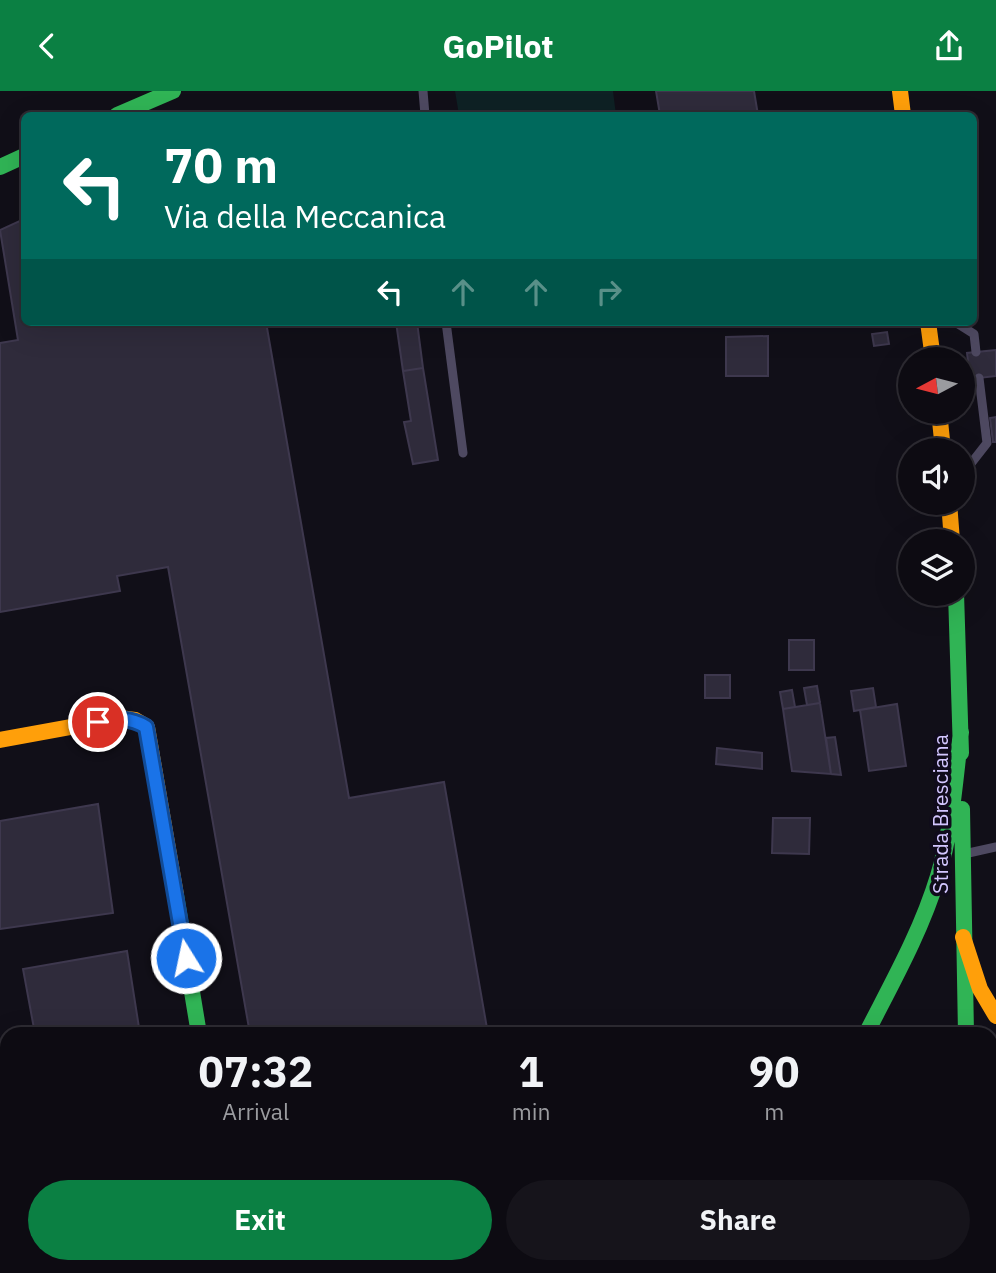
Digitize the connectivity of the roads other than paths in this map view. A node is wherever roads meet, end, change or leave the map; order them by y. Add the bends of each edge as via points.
1 (173, 91) edge
2 (423, 91) edge
3 (900, 91) edge
4 (124, 112) edge
5 (425, 112) edge
6 (903, 112) edge
7 (21, 157) edge
8 (0, 167) edge
9 (447, 326) edge
10 (929, 326) edge
11 (961, 326) edge
12 (932, 347) edge
13 (976, 352) dead end
14 (979, 378) dead end
15 (463, 453) dead end
16 (975, 458) edge
17 (956, 606) edge
18 (961, 732) junction
19 (0, 740) edge
20 (996, 846) edge
21 (962, 854) junction
22 (963, 937) junction
23 (996, 1016) edge
24 (198, 1027) edge
25 (870, 1027) edge
26 (966, 1027) edge

1 - 4 main road
2 - 5 lane
3 - 6 main road
7 - 8 main road
9 - 15 lane
10 - 12 main road
11 - 13 lane via 974,334
14 - 16 lane via 987,443
17 - 18 main road, Strada Bresciana
18 - 21 main road, Strada Bresciana
18 - 25 main road via 939,874 914,938
19 - 24 main road via 120,718 146,727
20 - 21 lane
21 - 22 main road, Strada Bresciana
22 - 23 main road via 984,997
22 - 26 main road, Strada Bresciana

